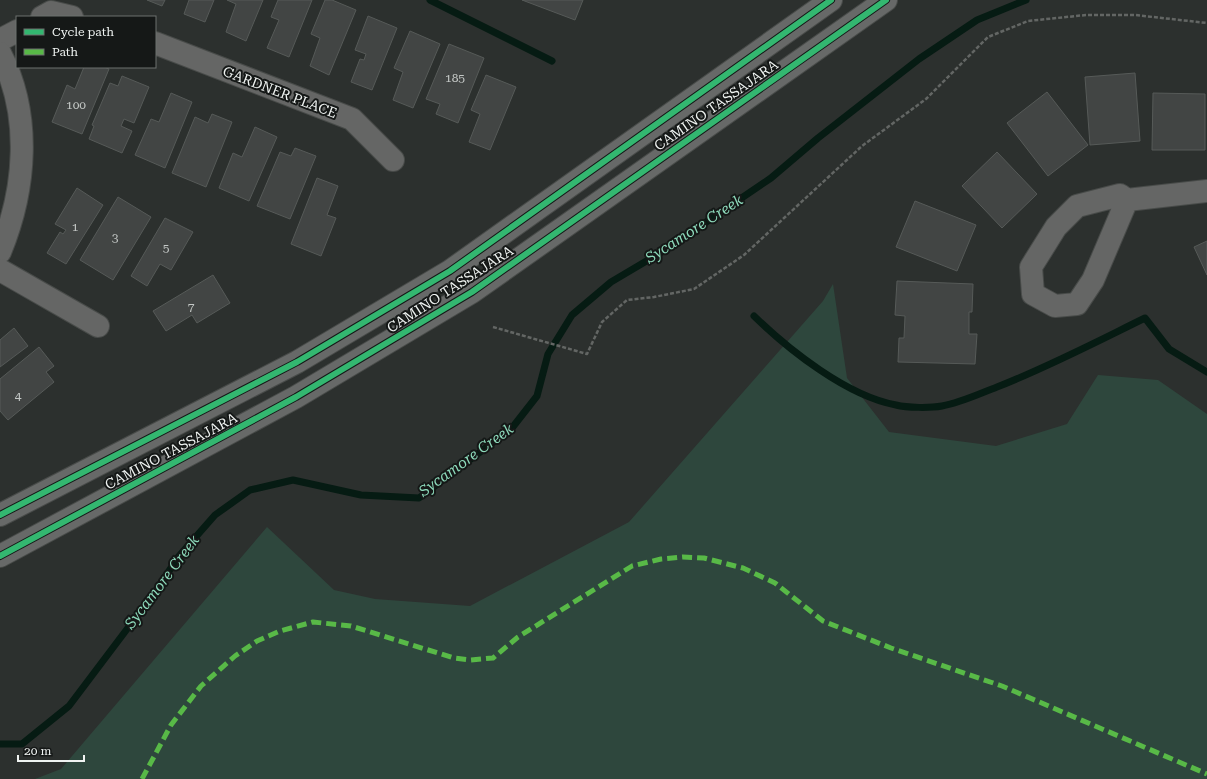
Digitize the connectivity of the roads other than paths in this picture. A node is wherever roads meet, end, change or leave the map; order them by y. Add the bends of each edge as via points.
1 (831, 0) edge
2 (886, 0) edge
3 (44, 16) edge
4 (68, 16) edge
5 (16, 32) edge
6 (0, 40) edge
7 (156, 43) edge
8 (0, 53) edge
9 (393, 160) dead end
10 (1207, 191) edge
11 (1127, 200) junction
12 (0, 252) edge
13 (0, 270) edge
14 (98, 326) dead end
15 (0, 515) edge
16 (0, 556) edge

1 - 15 main road, CAMINO TASSAJARA via 450,270 297,362
2 - 16 main road, CAMINO TASSAJARA via 472,292 296,397
3 - 4 street via 51,12
5 - 6 street
7 - 9 street, GARDNER PLACE via 352,119
8 - 12 street via 19,104 24,147 15,207
10 - 11 street
11 - 11 street via 1120,195 1077,206 1056,227 1031,267 1033,294 1055,306 1077,304 1093,280
13 - 14 street

